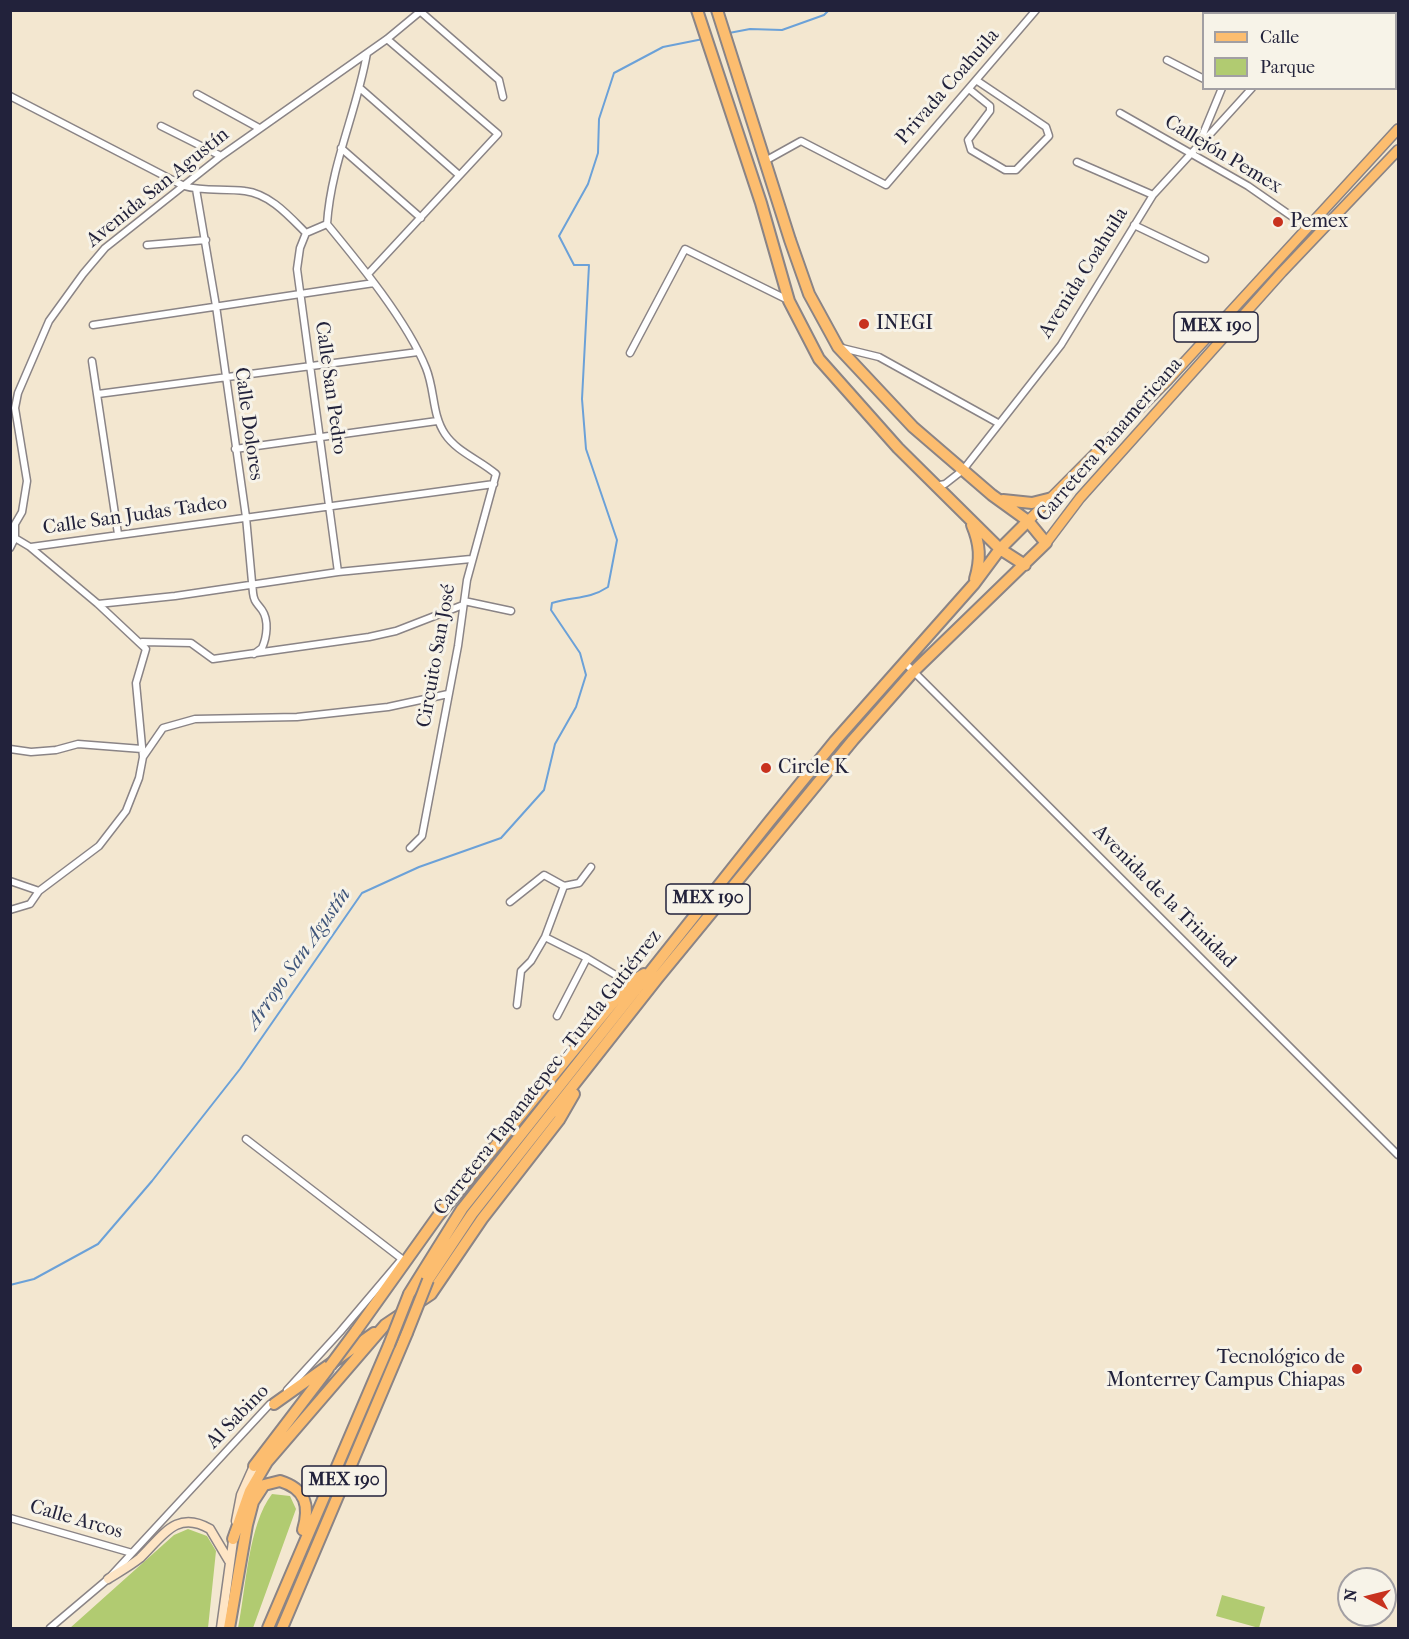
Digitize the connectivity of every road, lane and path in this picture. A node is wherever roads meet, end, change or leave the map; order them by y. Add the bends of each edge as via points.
1 (697, 10) edge
2 (717, 10) edge
3 (1036, 10) edge
4 (421, 11) edge
5 (387, 39) junction
6 (366, 53) junction
7 (1167, 60) dead end
8 (1202, 78) edge
9 (976, 80) junction
10 (969, 88) junction
11 (361, 89) junction
12 (1222, 90) edge
13 (1250, 90) edge
14 (197, 94) dead end
15 (10, 96) edge
16 (503, 97) dead end
17 (1120, 113) dead end
18 (161, 126) dead end
19 (259, 128) junction
20 (1398, 129) edge
21 (1198, 147) junction
22 (340, 148) junction
23 (1398, 150) edge
24 (1190, 154) junction
25 (221, 156) junction
26 (765, 161) junction
27 (1077, 162) dead end
28 (459, 175) junction
29 (184, 186) junction
30 (196, 189) junction
31 (1153, 195) junction
32 (421, 218) junction
33 (327, 224) junction
34 (1134, 225) junction
35 (1307, 227) junction
36 (306, 232) junction
37 (206, 240) junction
38 (147, 245) dead end
39 (1205, 259) dead end
40 (368, 274) junction
41 (374, 283) junction
42 (301, 296) junction
43 (789, 301) junction
44 (216, 306) junction
45 (93, 325) dead end
46 (838, 347) junction
47 (418, 352) junction
48 (630, 353) dead end
49 (92, 361) dead end
50 (312, 367) junction
51 (225, 378) junction
52 (98, 394) junction
53 (437, 421) junction
54 (998, 423) junction
55 (320, 437) junction
56 (235, 449) junction
57 (963, 470) junction
58 (494, 484) junction
59 (936, 486) junction
60 (992, 495) junction
61 (1053, 498) junction
62 (329, 506) junction
63 (246, 517) junction
64 (970, 519) junction
65 (1028, 521) junction
66 (118, 534) junction
67 (15, 538) junction
68 (1046, 543) junction
69 (30, 547) junction
70 (10, 548) edge
71 (1000, 549) junction
72 (471, 559) junction
73 (1025, 565) junction
74 (338, 572) junction
75 (974, 584) junction
76 (253, 585) junction
77 (463, 603) junction
78 (98, 604) junction
79 (511, 611) dead end
80 (142, 642) junction
81 (254, 654) junction
82 (909, 667) junction
83 (448, 694) junction
84 (10, 749) edge
85 (142, 749) junction
86 (143, 757) junction
87 (410, 848) dead end
88 (591, 867) dead end
89 (10, 881) edge
90 (564, 886) junction
91 (39, 891) junction
92 (510, 902) dead end
93 (10, 910) edge
94 (545, 937) junction
95 (587, 958) junction
96 (650, 971) junction
97 (629, 983) junction
98 (517, 1005) dead end
99 (557, 1016) dead end
100 (592, 1062) junction
101 (246, 1139) dead end
102 (1398, 1155) edge
103 (438, 1216) junction
104 (402, 1259) junction
105 (386, 1325) junction
106 (274, 1404) junction
107 (254, 1466) joint
108 (10, 1518) edge
109 (233, 1539) junction
110 (132, 1553) junction
111 (230, 1562) junction
112 (294, 1565) junction
113 (108, 1579) junction
114 (50, 1629) edge
115 (221, 1629) edge
116 (229, 1629) edge
117 (268, 1629) edge
118 (282, 1629) edge

1 - 43 highway
2 - 26 highway
3 - 9 street, Privada Coahuila
4 - 5 street, Avenida San Agustín
4 - 16 street via 499,80
5 - 6 street, Avenida San Agustín
5 - 28 street via 498,134
6 - 11 street
6 - 19 street, Avenida San Agustín
7 - 8 street
9 - 10 street, Privada Coahuila
9 - 10 street via 1046,127 1049,136 1016,170 1005,170 971,150 968,140 990,106
10 - 26 street, Privada Coahuila via 886,184 801,141
11 - 22 street
11 - 28 street
12 - 21 street, Avenida Coahuila
13 - 21 street
14 - 19 street
15 - 29 street
17 - 24 street, Callejón Pemex
18 - 25 street
19 - 25 street, Avenida San Agustín
20 - 35 main road, Carretera Panamericana / MEX 190
21 - 24 street, Avenida Coahuila
22 - 32 street
22 - 33 street
23 - 68 main road, Carretera Panamericana / MEX 190 via 1282,272 1080,498
24 - 31 street, Avenida Coahuila
24 - 35 street, Callejón Pemex via 1248,186
25 - 29 street, Avenida San Agustín
26 - 46 highway via 809,294
27 - 31 street
28 - 32 street
29 - 30 street
29 - 67 street, Avenida San Agustín via 105,248 82,274 49,321 28,364 15,408 27,481
30 - 36 street via 256,194 283,210
30 - 37 street, Calle Dolores
31 - 34 street, Avenida Coahuila
32 - 40 street
33 - 36 street
33 - 40 street
34 - 39 street
34 - 54 street, Avenida Coahuila via 1061,345
35 - 61 main road, Carretera Panamericana / MEX 190 via 1168,380
36 - 42 street, Calle San Pedro via 298,258
37 - 38 street
37 - 44 street, Calle Dolores
40 - 41 street
41 - 42 street
41 - 47 street
42 - 44 street
42 - 50 street, Calle San Pedro
43 - 48 street via 685,249
43 - 59 highway via 819,360
44 - 45 street
44 - 51 street, Calle Dolores
46 - 54 street via 879,357
46 - 57 highway via 913,427
47 - 50 street
47 - 53 street via 432,386
49 - 52 street
50 - 51 street
50 - 55 street, Calle San Pedro
51 - 52 street
51 - 56 street, Calle Dolores
52 - 66 street
53 - 55 street
53 - 58 street, Circuito San José via 455,446 496,474
54 - 57 street, Avenida Coahuila
55 - 56 street
55 - 62 street, Calle San Pedro
56 - 63 street, Calle Dolores
57 - 59 street
57 - 60 highway
58 - 62 street, Calle San Judas Tadeo
58 - 72 street, Circuito San José
59 - 64 highway
60 - 61 highway via 1011,503 1032,504
60 - 65 highway
61 - 65 main road, Carretera Panamericana / MEX 190
62 - 63 street, Calle San Judas Tadeo
62 - 74 street, Calle San Pedro
63 - 66 street, Calle San Judas Tadeo
63 - 76 street, Calle Dolores
64 - 71 highway
64 - 75 highway via 978,540 980,562
65 - 68 highway
65 - 71 highway, Carretera Tapanatepec - Tuxtla Gutiérrez / MEX 190
66 - 69 street, Calle San Judas Tadeo
67 - 69 street
67 - 70 street, Avenida San Agustín
68 - 73 highway, Carretera Tapanatepec - Tuxtla Gutiérrez / MEX 190
69 - 78 street
71 - 73 highway
71 - 75 highway, Carretera Tapanatepec - Tuxtla Gutiérrez / MEX 190
72 - 74 street
72 - 77 street, Circuito San José
73 - 82 highway, Carretera Tapanatepec - Tuxtla Gutiérrez / MEX 190
74 - 76 street
75 - 82 highway, Carretera Tapanatepec - Tuxtla Gutiérrez / MEX 190
76 - 78 street
76 - 81 street, Calle Dolores via 254,602 263,611 267,627 262,648
77 - 79 street
77 - 81 street via 387,633
77 - 83 street, Circuito San José
78 - 80 street
80 - 81 street via 191,643 213,659
80 - 85 street via 146,649 136,683
82 - 96 highway, Carretera Tapanatepec - Tuxtla Gutiérrez / MEX 190 via 835,741
82 - 100 highway, Carretera Tapanatepec - Tuxtla Gutiérrez / MEX 190
82 - 102 street, Avenida de la Trinidad
83 - 86 street via 388,707 297,717 195,719 164,728
83 - 87 street, Circuito San José via 422,836
84 - 85 street via 31,752 78,744
85 - 86 street
86 - 91 street via 126,811 99,846
88 - 90 street via 579,883
89 - 91 street
90 - 92 street via 544,875
90 - 94 street
91 - 93 street via 30,903
94 - 95 street
94 - 98 street via 521,971
95 - 97 street
95 - 99 street
96 - 97 highway, MEX 190
96 - 112 highway, Carretera Tapanatepec - Tuxtla Gutiérrez / MEX 190, bridge via 462,1209 409,1294
97 - 103 highway, MEX 190
100 - 105 highway via 559,1120 482,1219 431,1294
100 - 118 highway, Carretera Tapanatepec - Tuxtla Gutiérrez / MEX 190, bridge via 472,1214 428,1280
101 - 104 street
103 - 104 street, Al Sabino
103 - 107 highway, MEX 190, bridge
104 - 106 street, Al Sabino
105 - 106 highway
105 - 109 highway via 267,1462 250,1491
106 - 110 street, Al Sabino
107 - 109 main road, MEX 190 via 241,1495
108 - 110 street, Calle Arcos
109 - 111 main road, MEX 190
110 - 113 street, Al Sabino
111 - 113 main road via 210,1529 187,1521 173,1526 138,1559
111 - 115 main road, MEX 190
112 - 116 highway via 307,1505 296,1487 280,1480 271,1481 257,1494 247,1525
112 - 117 highway, Carretera Tapanatepec - Tuxtla Gutiérrez / MEX 190
113 - 114 street, Al Sabino

